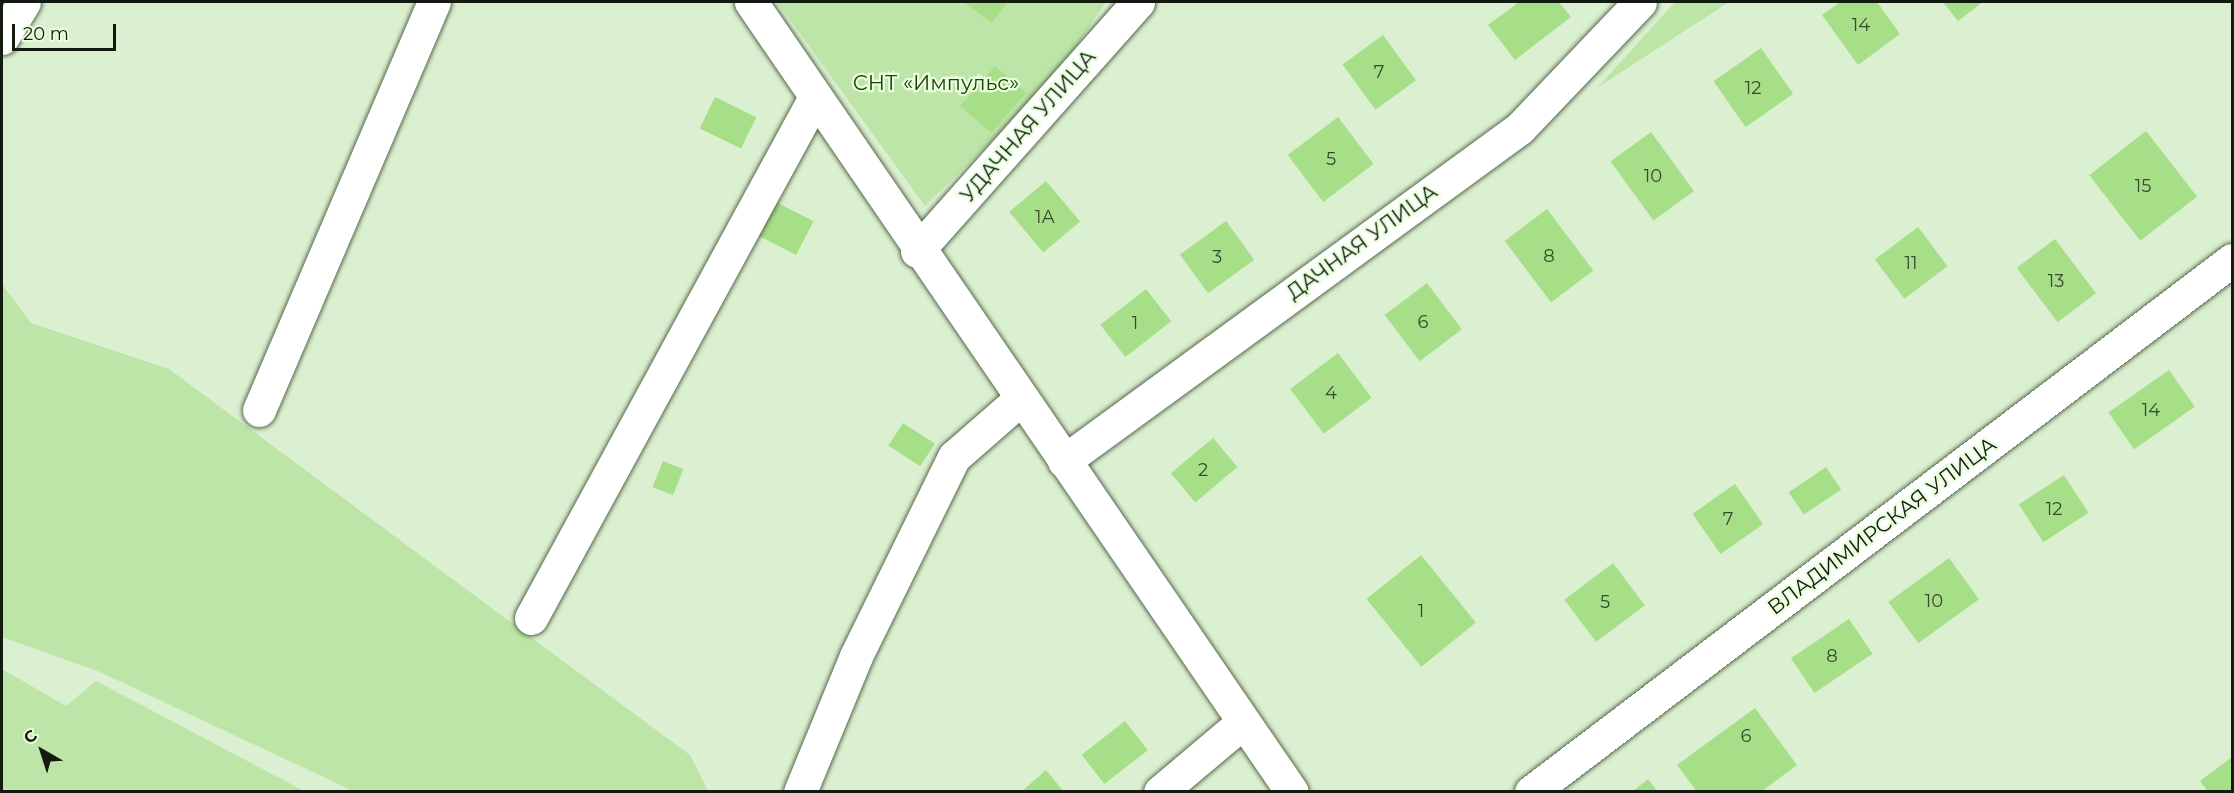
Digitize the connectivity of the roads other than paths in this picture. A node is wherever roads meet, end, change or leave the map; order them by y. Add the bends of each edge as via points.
1 (24, 2) edge
2 (434, 2) edge
3 (751, 2) edge
4 (1138, 2) edge
5 (1640, 2) edge
6 (2, 38) edge
7 (815, 97) junction
8 (917, 251) junction
9 (2232, 260) edge
10 (1019, 400) junction
11 (259, 410) dead end
12 (1064, 461) junction
13 (531, 618) dead end
14 (1242, 723) junction
15 (800, 792) edge
16 (1160, 792) edge
17 (1292, 792) edge
18 (1531, 792) edge

1 - 6 street
2 - 11 street
3 - 7 street
4 - 8 street, УДАЧНАЯ УЛИЦА
5 - 12 street, ДАЧНАЯ УЛИЦА via 1520,128
7 - 8 street
7 - 13 street
8 - 10 street
9 - 18 street, ВЛАДИМИРСКАЯ УЛИЦА
10 - 12 street
10 - 15 street via 954,457 856,656
12 - 14 street
14 - 16 street
14 - 17 street

